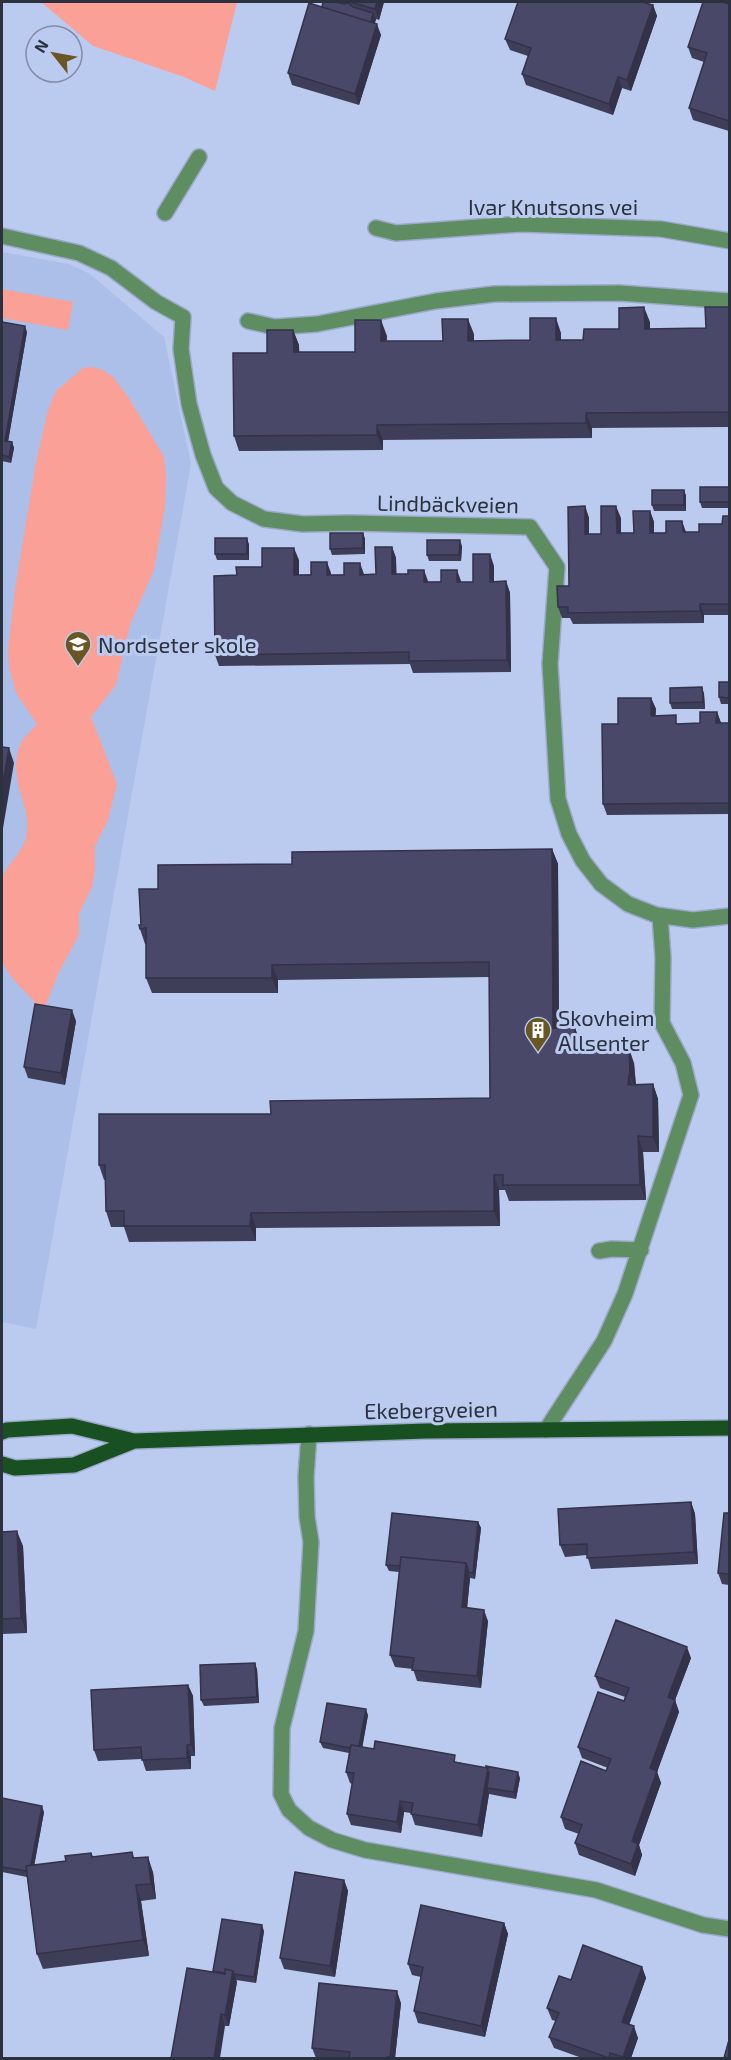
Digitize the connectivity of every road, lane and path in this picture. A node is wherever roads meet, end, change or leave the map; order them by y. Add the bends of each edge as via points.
1 (200, 157) dead end
2 (165, 213) dead end
3 (376, 228) dead end
4 (2, 236) edge
5 (729, 241) edge
6 (729, 301) edge
7 (248, 321) dead end
8 (660, 916) junction
9 (729, 916) edge
10 (641, 1250) junction
11 (599, 1251) dead end
12 (729, 1428) edge
13 (546, 1430) junction
14 (2, 1432) edge
15 (309, 1434) junction
16 (134, 1441) junction
17 (2, 1464) edge
18 (729, 1929) edge

1 - 2 street
3 - 5 street, Ivar Knutsons vei via 396,232 521,224 661,229
4 - 8 street, Lindbäckveien via 94,259 183,317 181,349 189,404 216,488 232,502 264,519 303,524 530,527 557,567 550,664 558,799 569,834 601,884 628,904
6 - 7 street via 619,293 494,294 317,324 276,327
8 - 9 street, Lindbäckveien via 693,920
8 - 10 street via 662,1023 683,1063 691,1095
10 - 11 street
10 - 13 street via 604,1341
12 - 13 main road, Ekebergveien
13 - 15 main road, Ekebergveien
14 - 16 main road, Ekebergveien via 72,1426
15 - 16 main road, Ekebergveien
15 - 18 street via 306,1487 311,1542 306,1631 282,1728 281,1794 289,1810 309,1828 365,1850 596,1890 703,1925
16 - 17 main road, Ekebergveien via 74,1465 15,1468

